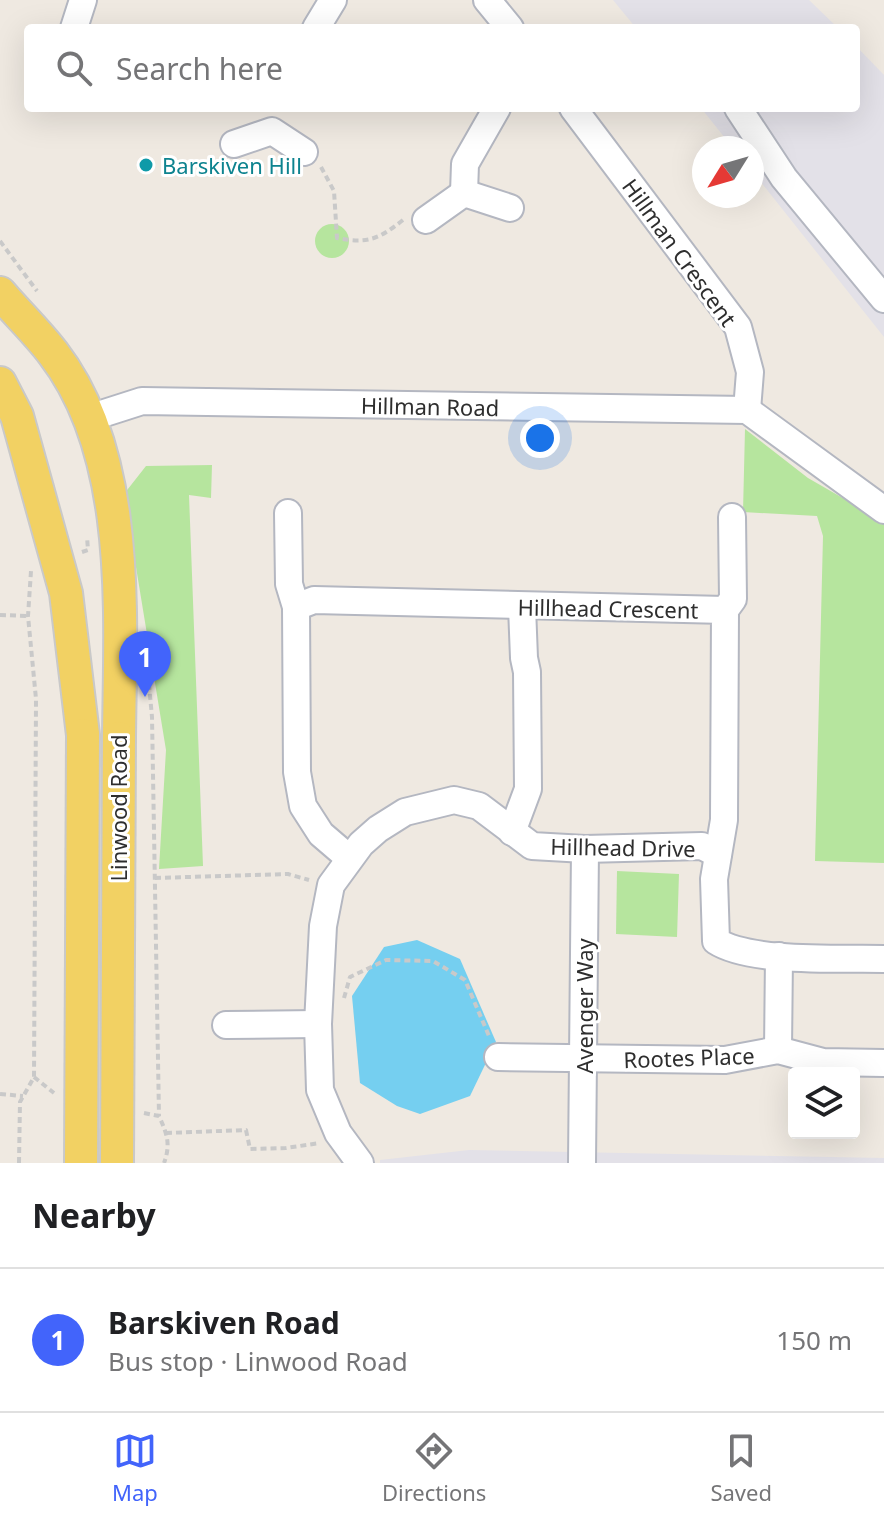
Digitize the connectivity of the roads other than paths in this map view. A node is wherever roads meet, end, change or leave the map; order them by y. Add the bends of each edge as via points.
1 (83, 0) edge
2 (333, 0) edge
3 (487, 0) edge
4 (75, 24) edge
5 (318, 24) edge
6 (507, 24) edge
7 (495, 112) edge
8 (576, 112) edge
9 (741, 112) edge
10 (274, 119) edge
11 (234, 144) dead end
12 (304, 152) road end
13 (464, 193) junction
14 (510, 208) dead end
15 (426, 220) road end
16 (0, 293) edge
17 (884, 299) edge
18 (0, 383) edge
19 (747, 410) junction
20 (89, 418) junction
21 (884, 510) edge
22 (288, 513) dead end
23 (732, 517) dead end
24 (296, 607) junction
25 (522, 607) junction
26 (725, 610) junction
27 (512, 832) junction
28 (585, 849) junction
29 (718, 854) junction
30 (349, 858) junction
31 (779, 956) junction
32 (884, 959) edge
33 (318, 1024) junction
34 (226, 1025) dead end
35 (778, 1050) junction
36 (498, 1057) road end
37 (592, 1060) junction
38 (884, 1063) edge
39 (81, 1163) edge
40 (117, 1163) edge
41 (360, 1163) edge
42 (582, 1163) edge

1 - 4 street
2 - 5 street
3 - 6 street
7 - 13 street via 465,164
8 - 19 street, Hillman Crescent via 738,327 750,372
9 - 17 street via 784,178
10 - 11 street
10 - 12 street
13 - 14 street
13 - 15 street
16 - 20 main road, Linwood Road via 54,354
18 - 39 main road, Linwood Road, bridge via 17,416 66,593 83,735
19 - 20 street, Hillman Road via 142,401
19 - 21 street
20 - 40 main road, Linwood Road, bridge via 104,463 121,583
22 - 24 street via 289,584
23 - 26 street via 733,599
24 - 25 street, Hillhead Crescent via 314,600
24 - 30 street via 297,772 303,806 321,834
25 - 26 street, Hillhead Crescent
25 - 27 street via 528,789
26 - 29 street, Hillhead Crescent via 724,820
27 - 28 street, Hillhead Drive via 532,846
27 - 30 street, Hillhead Drive via 479,806 454,800 405,812 378,829
28 - 29 street, Hillhead Drive via 702,846
28 - 37 street, Avenger Way
29 - 31 street, Hillhead Drive via 716,941 727,948
30 - 33 street, Hillhead Drive via 331,885 323,926
31 - 32 street, Hillhead Drive
31 - 35 street, Rootes Place
33 - 34 street
33 - 41 street via 320,1090 341,1137
35 - 37 street, Rootes Place via 725,1060
35 - 38 street, Rootes Place via 823,1062
36 - 37 street, Rootes Place
37 - 42 street, Avenger Way

